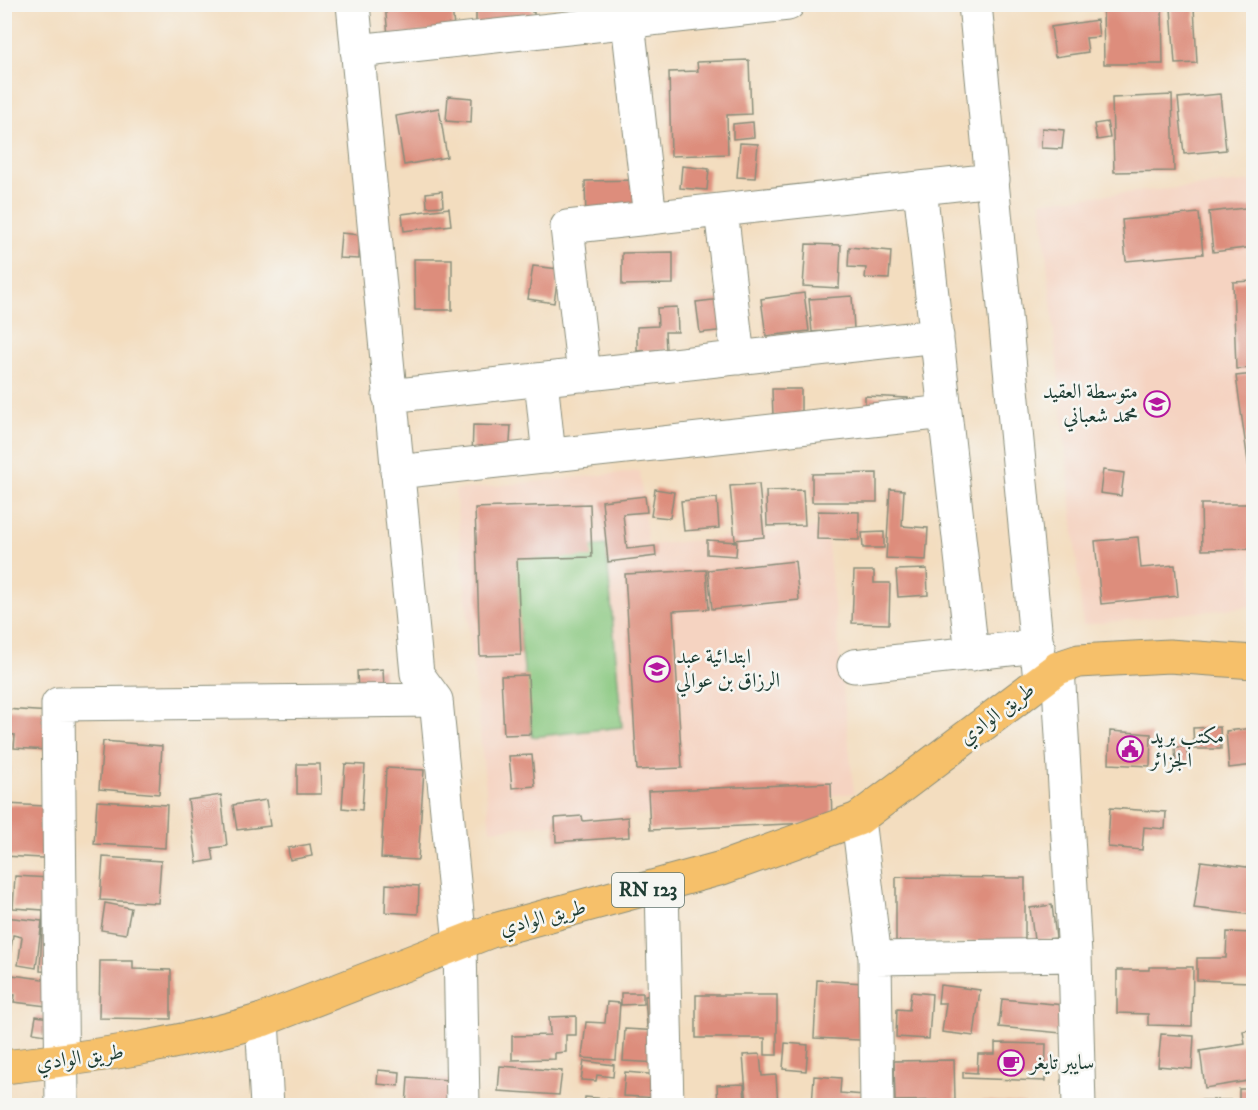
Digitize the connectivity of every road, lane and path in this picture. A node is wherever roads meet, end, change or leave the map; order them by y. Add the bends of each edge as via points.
1 (353, 4) edge
2 (788, 4) edge
3 (975, 4) edge
4 (627, 13) edge
5 (357, 51) junction
6 (993, 180) junction
7 (920, 188) junction
8 (721, 210) junction
9 (650, 218) junction
10 (937, 336) junction
11 (738, 358) junction
12 (584, 375) junction
13 (541, 380) junction
14 (389, 396) junction
15 (945, 412) junction
16 (549, 456) junction
17 (397, 472) junction
18 (972, 654) junction
19 (1254, 662) edge
20 (1045, 665) junction
21 (854, 666) dead end
22 (436, 700) junction
23 (858, 819) junction
24 (662, 886) junction
25 (460, 943) junction
26 (1075, 954) junction
27 (875, 958) junction
28 (262, 1020) junction
29 (60, 1061) junction
30 (4, 1067) edge
31 (62, 1106) edge
32 (267, 1106) edge
33 (463, 1106) edge
34 (667, 1106) edge
35 (877, 1106) edge
36 (1079, 1106) edge

1 - 5 street
2 - 4 street
3 - 6 street
4 - 5 street
4 - 9 street
5 - 14 street
6 - 7 street
6 - 20 street
7 - 8 street
7 - 10 street
8 - 9 street
8 - 11 street
9 - 12 street via 567,227
10 - 11 street
10 - 15 street
11 - 12 street
12 - 13 street
13 - 14 street
13 - 16 street
14 - 17 street
15 - 16 street
15 - 18 street
16 - 17 street
17 - 22 street via 417,674
18 - 20 street
18 - 21 street
19 - 20 main road, طريق الوادي / RN 123 via 1169,656
20 - 23 main road, طريق الوادي / RN 123
20 - 26 street
22 - 25 street
22 - 29 street via 58,704
23 - 24 main road, طريق الوادي / RN 123
23 - 27 street
24 - 25 main road, طريق الوادي / RN 123
24 - 34 street
25 - 28 main road, طريق الوادي / RN 123
25 - 33 street
26 - 27 street
26 - 36 street
27 - 35 street
28 - 29 main road, طريق الوادي / RN 123 via 144,1049
28 - 32 street
29 - 30 main road, طريق الوادي / RN 123
29 - 31 street

